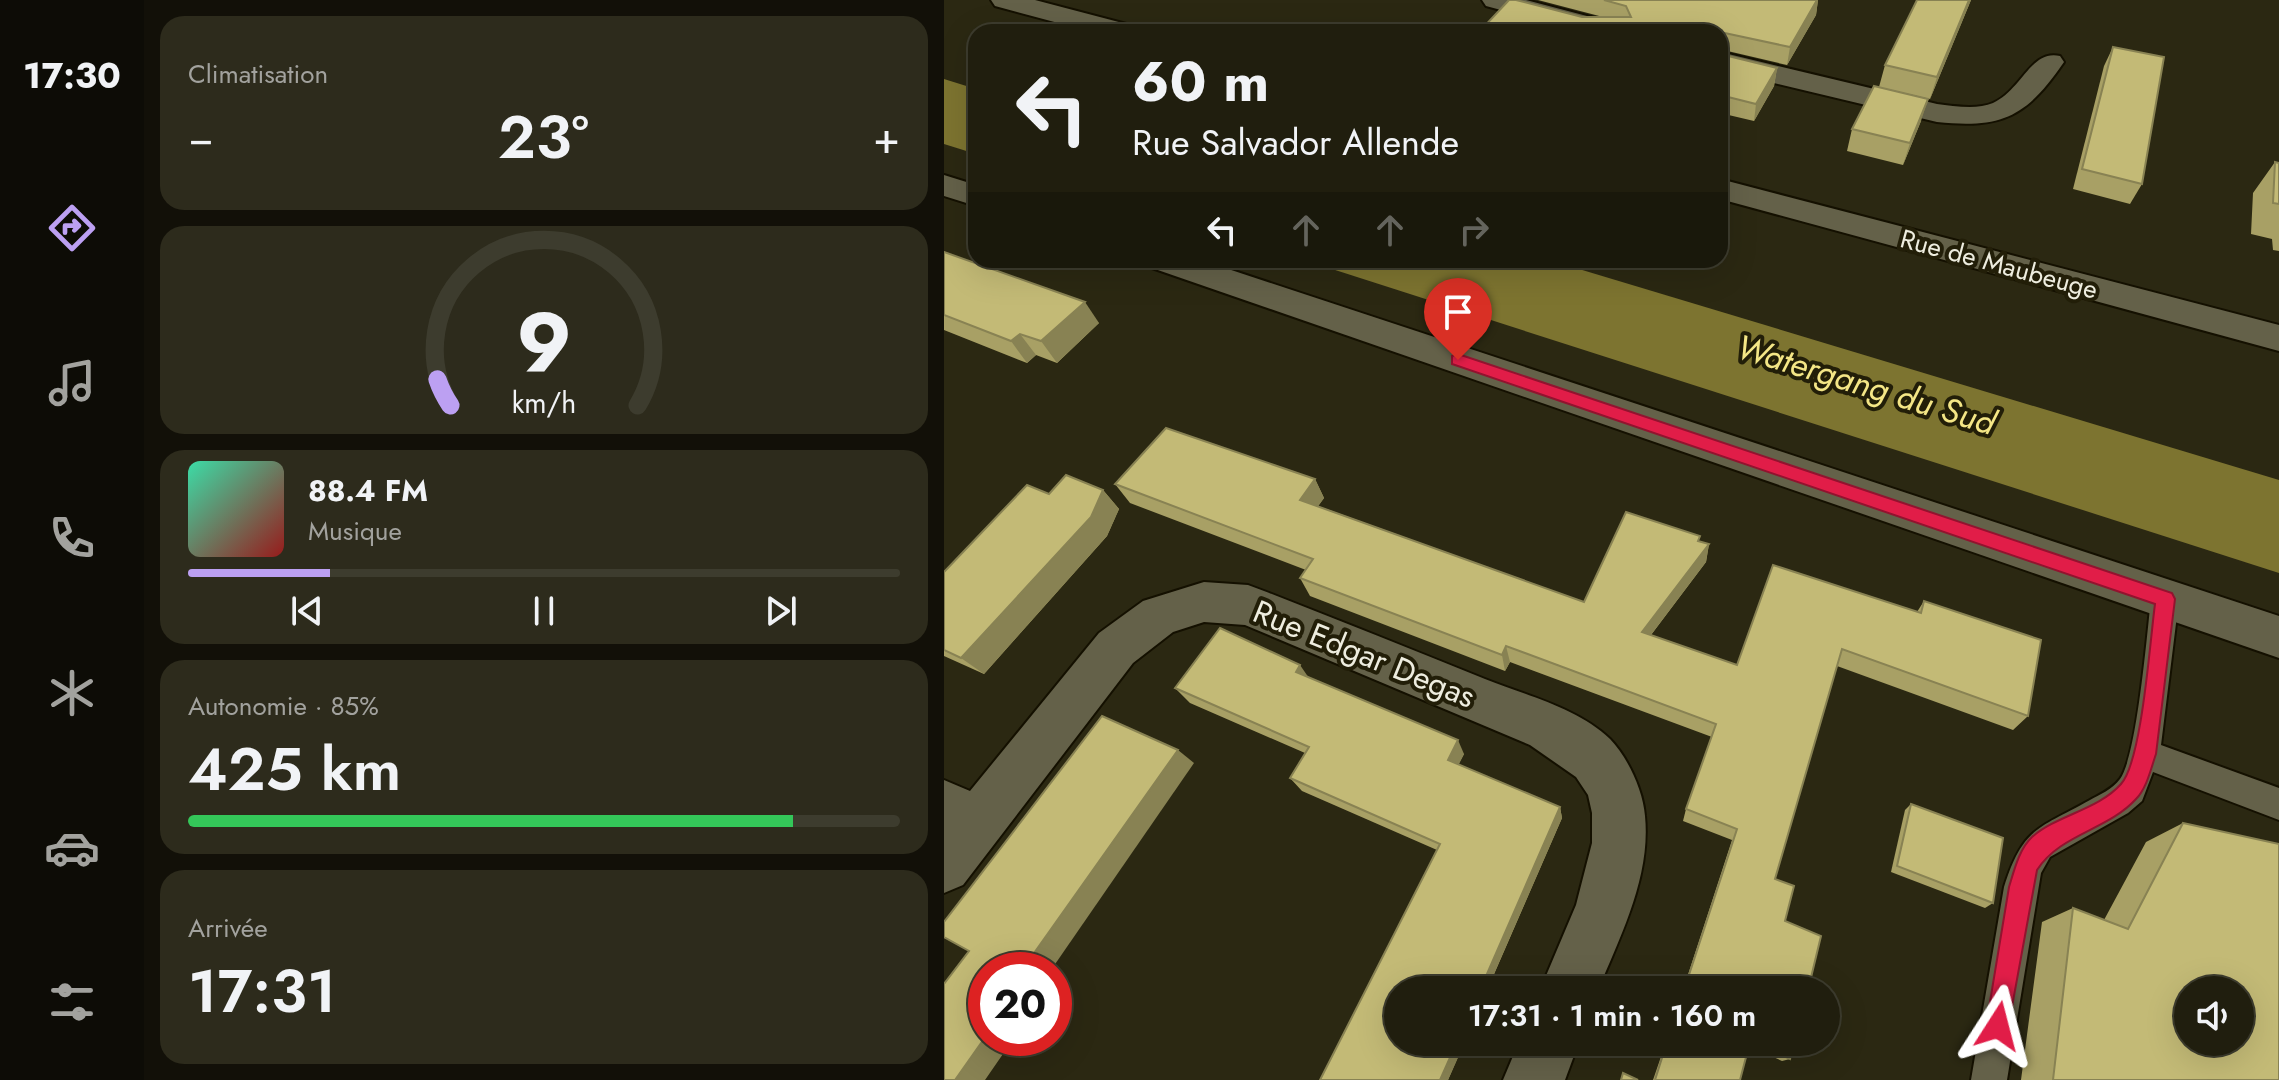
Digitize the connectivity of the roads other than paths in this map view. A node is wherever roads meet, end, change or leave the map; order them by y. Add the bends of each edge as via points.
1 (1004, 0) edge
2 (1495, 0) edge
3 (1094, 24) edge
4 (1585, 24) edge
5 (2050, 62) dead end
6 (1728, 63) edge
7 (944, 185) edge
8 (1728, 191) edge
9 (968, 193) edge
10 (1188, 268) edge
11 (2279, 338) edge
12 (2165, 599) junction
13 (2279, 637) edge
14 (2145, 754) junction
15 (2279, 804) edge
16 (961, 814) edge
17 (944, 866) edge
18 (1575, 976) edge
19 (1543, 1056) edge
20 (1534, 1080) edge
21 (1989, 1080) edge

1 - 3 street
2 - 4 street
5 - 6 street via 2020,101 2001,111 1967,115 1937,113
7 - 9 street
8 - 11 street, Rue de Maubeuge
10 - 12 street
12 - 13 street
12 - 14 lane
14 - 15 lane
14 - 21 lane via 2131,790 2039,846 2027,865
16 - 17 street, Rue Edgar Degas
16 - 18 street, Rue Edgar Degas via 1136,631 1159,616 1204,602 1248,605 1548,728 1593,759 1617,803 1618,854
19 - 20 street

